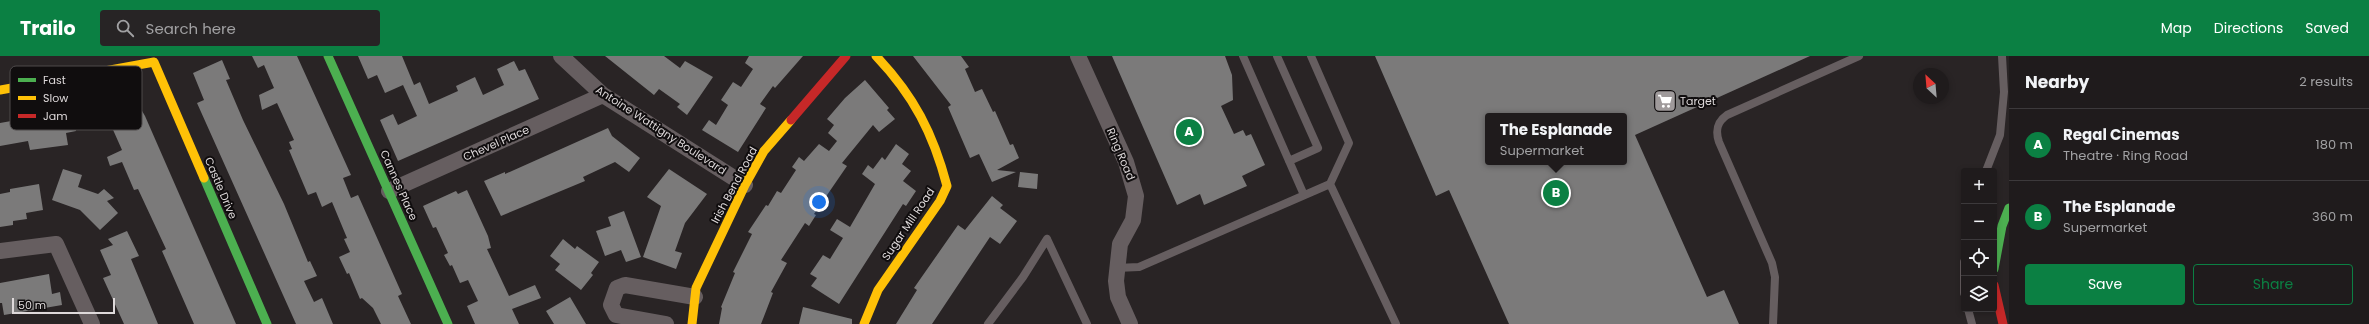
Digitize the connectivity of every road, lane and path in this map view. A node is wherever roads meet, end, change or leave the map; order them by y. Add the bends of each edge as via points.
1 (328, 56) edge
2 (561, 56) edge
3 (846, 56) edge
4 (876, 56) edge
5 (1078, 56) edge
6 (1243, 56) edge
7 (1277, 56) edge
8 (1311, 56) edge
9 (1859, 56) edge
10 (2002, 56) edge
11 (132, 66) edge
12 (10, 88) edge
13 (0, 90) edge
14 (603, 95) junction
15 (1289, 161) junction
16 (1987, 168) edge
17 (1330, 184) junction
18 (745, 185) junction
19 (389, 191) junction
20 (1304, 195) junction
21 (2009, 208) edge
22 (2000, 245) junction
23 (0, 252) edge
24 (1997, 257) edge
25 (2004, 257) dead end
26 (1116, 268) junction
27 (695, 297) junction
28 (1997, 298) edge
29 (1969, 312) edge
30 (92, 324) edge
31 (267, 324) edge
32 (448, 324) edge
33 (666, 324) edge
34 (692, 324) edge
35 (864, 324) edge
36 (988, 324) edge
37 (1087, 324) edge
38 (1130, 324) edge
39 (1396, 324) edge
40 (1773, 324) edge
41 (1972, 324) edge
42 (2003, 324) edge

1 - 19 street, Cannes Place
2 - 14 street, Antoine Wattigny Boulevard
3 - 18 street, Irish Bend Road via 764,151
4 - 35 street, Sugar Mill Road via 891,71 922,118 933,140 947,186 940,201 878,290
5 - 26 street, Ring Road via 1126,162 1136,196 1133,220 1120,244
6 - 15 lane
7 - 15 lane via 1318,148
8 - 17 lane via 1349,144
9 - 40 lane via 1728,115 1720,120 1717,126 1719,142 1772,262 1775,277
10 - 16 lane via 2004,92 2000,135
11 - 31 street, Castle Drive via 154,62
12 - 13 street, Castle Drive
14 - 18 street, Antoine Wattigny Boulevard
14 - 19 street, Chevel Place
15 - 20 lane
17 - 20 lane
17 - 39 lane
18 - 27 street, Irish Bend Road via 696,288
19 - 32 street, Cannes Place
20 - 26 lane via 1139,267
21 - 22 street via 2002,226
22 - 24 street
22 - 25 street
23 - 30 street via 56,244
26 - 38 street, Ring Road via 1118,297
27 - 33 street via 625,286 618,288 611,305 616,315
27 - 34 street, Irish Bend Road
28 - 42 street
29 - 41 lane
36 - 37 lane via 1047,239

